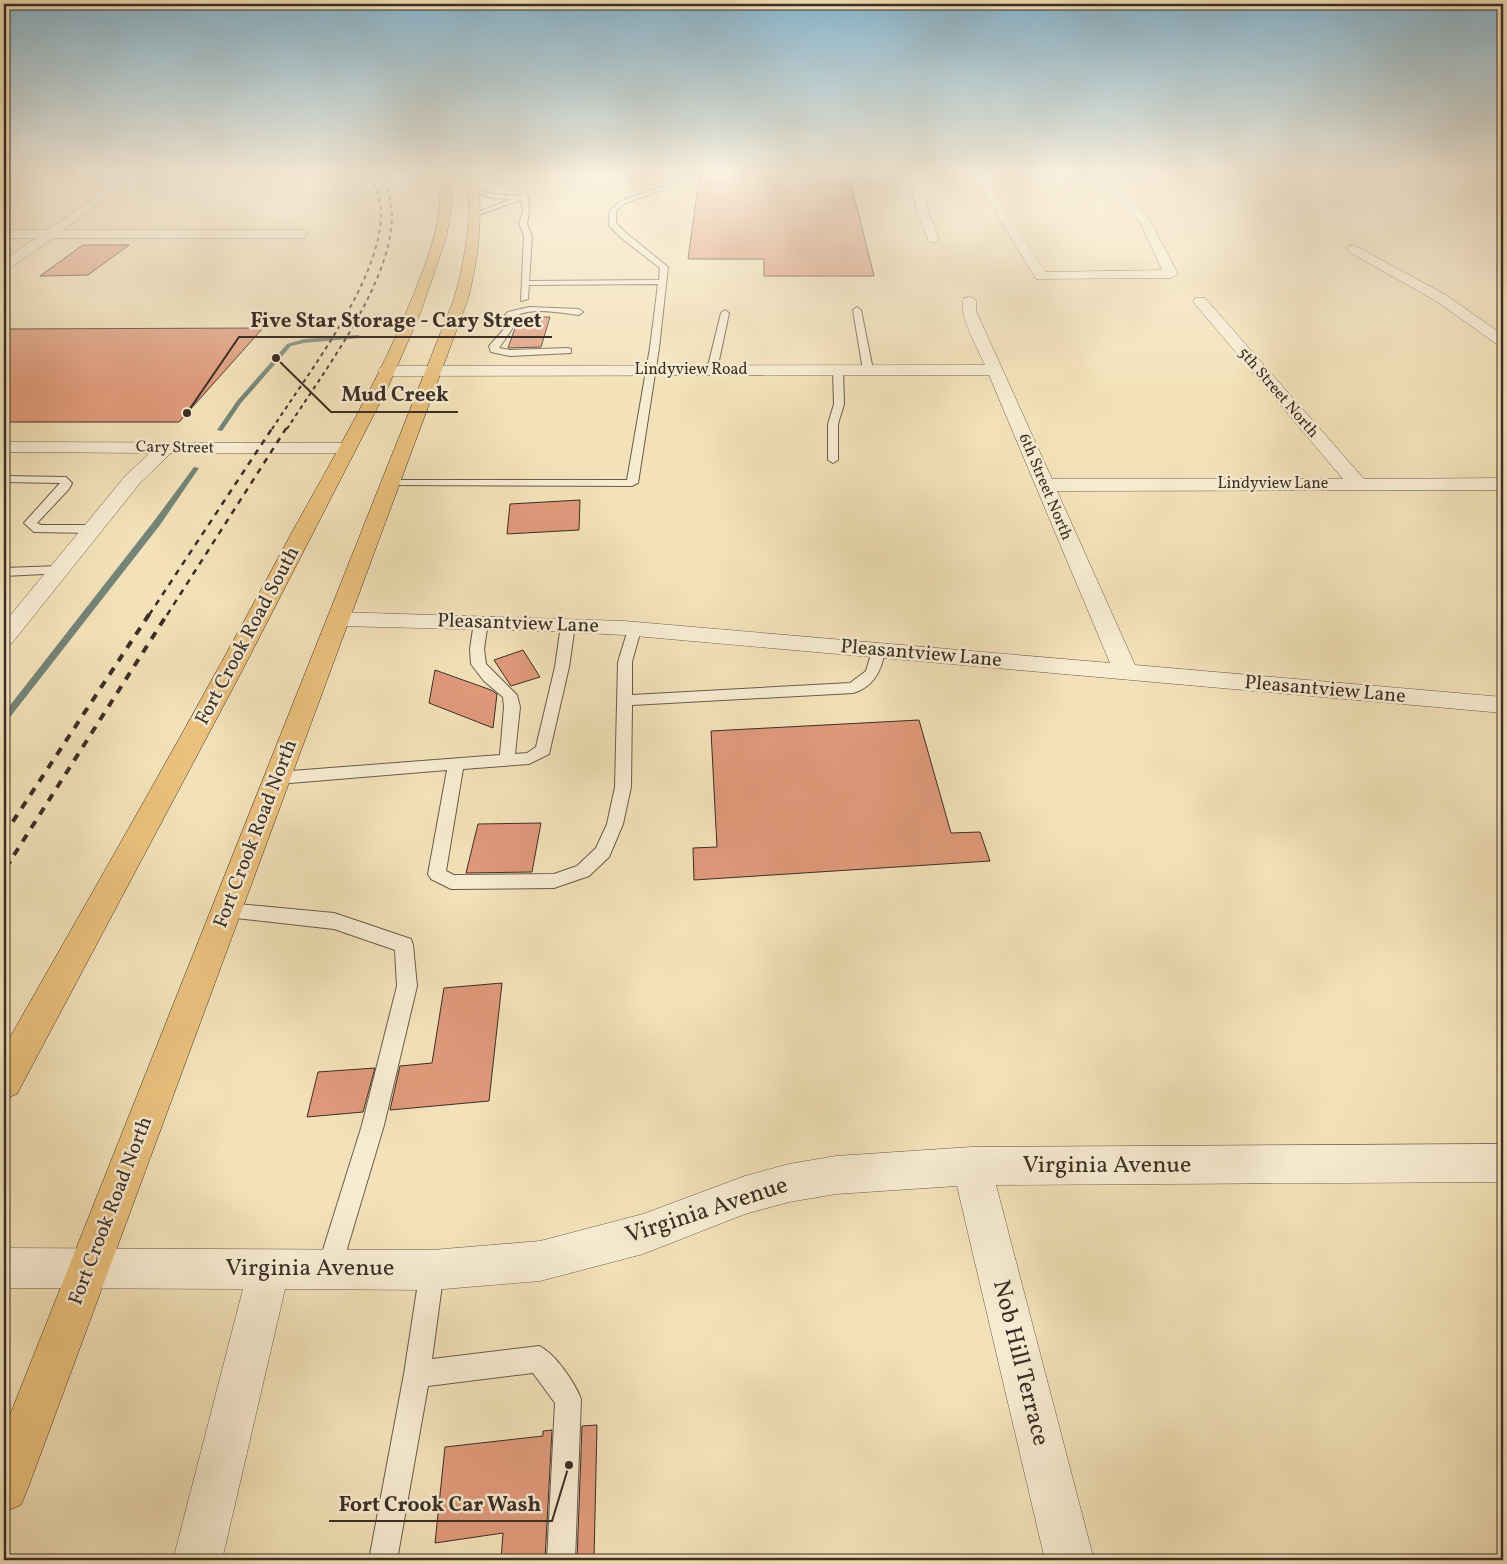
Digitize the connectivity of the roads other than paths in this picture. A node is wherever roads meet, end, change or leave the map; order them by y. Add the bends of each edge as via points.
1 (36, 245) edge
2 (438, 245) edge
3 (474, 245) edge
4 (527, 245) edge
5 (636, 245) edge
6 (1022, 245) edge
7 (1157, 245) edge
8 (1354, 249) dead end
9 (4, 266) edge
10 (663, 282) junction
11 (525, 283) junction
12 (524, 299) dead end
13 (969, 301) dead end
14 (1200, 301) dead end
15 (857, 310) dead end
16 (579, 312) dead end
17 (725, 313) dead end
18 (1503, 342) edge
19 (568, 352) dead end
20 (652, 370) junction
21 (712, 370) junction
22 (838, 370) junction
23 (868, 370) junction
24 (995, 370) junction
25 (386, 371) junction
26 (434, 371) junction
27 (4, 447) edge
28 (166, 448) junction
29 (347, 448) junction
30 (833, 460) dead end
31 (4, 479) edge
32 (391, 483) junction
33 (1358, 484) junction
34 (1503, 484) edge
35 (1044, 485) junction
36 (93, 528) junction
37 (59, 570) junction
38 (4, 572) edge
39 (338, 619) junction
40 (481, 622) junction
41 (568, 625) junction
42 (634, 629) junction
43 (4, 638) edge
44 (878, 650) junction
45 (1126, 672) junction
46 (624, 700) junction
47 (1503, 705) edge
48 (507, 760) junction
49 (456, 764) junction
50 (278, 778) junction
51 (227, 910) junction
52 (4, 1082) edge
53 (1503, 1163) edge
54 (972, 1166) junction
55 (90, 1267) junction
56 (4, 1268) edge
57 (269, 1269) junction
58 (329, 1269) junction
59 (432, 1270) junction
60 (417, 1374) junction
61 (4, 1488) edge
62 (198, 1560) edge
63 (383, 1560) edge
64 (561, 1560) edge
65 (1070, 1560) edge

1 - 9 street
2 - 25 main road, Fort Crook Road South via 409,323
3 - 26 main road, Fort Crook Road North via 463,292
4 - 11 lane
5 - 10 lane via 664,267
6 - 7 street via 1041,276 1171,274
8 - 18 street via 1442,298
10 - 11 lane
10 - 20 lane
11 - 12 lane
13 - 24 street, 6th Street North via 969,311
14 - 33 street, 5th Street North
15 - 23 lane
16 - 19 lane via 529,309 513,313 506,319 508,329 494,346 494,350 510,353
17 - 21 lane
20 - 21 street, Lindyview Road
20 - 26 street, Lindyview Road
20 - 32 lane via 632,483
21 - 22 street, Lindyview Road
22 - 23 street, Lindyview Road
22 - 30 lane via 839,404 833,424
23 - 24 street, Lindyview Road
24 - 35 street, 6th Street North
25 - 26 street, Lindyview Road
25 - 29 main road, Fort Crook Road South
26 - 32 main road, Fort Crook Road North
27 - 28 street, Cary Street
28 - 29 street, Cary Street
28 - 36 street via 133,479
29 - 52 main road, Fort Crook Road South via 271,594
31 - 36 lane via 62,479 66,483 63,489 30,523 38,528
32 - 39 main road, Fort Crook Road North
33 - 34 street, Lindyview Lane
33 - 35 street, Lindyview Lane
35 - 45 street, 6th Street North
36 - 37 street
37 - 38 lane
37 - 43 street
39 - 40 street, Pleasantview Lane
39 - 50 main road, Fort Crook Road North
40 - 41 street, Pleasantview Lane
40 - 48 lane via 476,664 510,695
41 - 42 street, Pleasantview Lane
41 - 48 lane via 543,750 529,758
42 - 44 street, Pleasantview Lane
42 - 46 lane via 625,662
44 - 45 street, Pleasantview Lane
44 - 46 lane via 875,669 869,678 853,688
45 - 47 street, Pleasantview Lane
46 - 49 lane via 623,787 615,824 603,852 583,871 554,881 450,882 437,874
48 - 49 lane
49 - 50 lane
50 - 51 main road, Fort Crook Road North
51 - 55 main road, Fort Crook Road North
51 - 58 lane via 334,921 404,945 407,986 374,1125
53 - 54 street, Virginia Avenue
54 - 59 street, Virginia Avenue via 836,1175 789,1182 745,1195 643,1234 587,1250 540,1260
54 - 65 street, Nob Hill Terrace
55 - 56 street, Virginia Avenue
55 - 57 street, Virginia Avenue
55 - 61 main road, Fort Crook Road North
57 - 58 street, Virginia Avenue
57 - 62 street
58 - 59 street, Virginia Avenue
59 - 60 lane
60 - 63 lane
60 - 64 lane via 539,1359 568,1400

